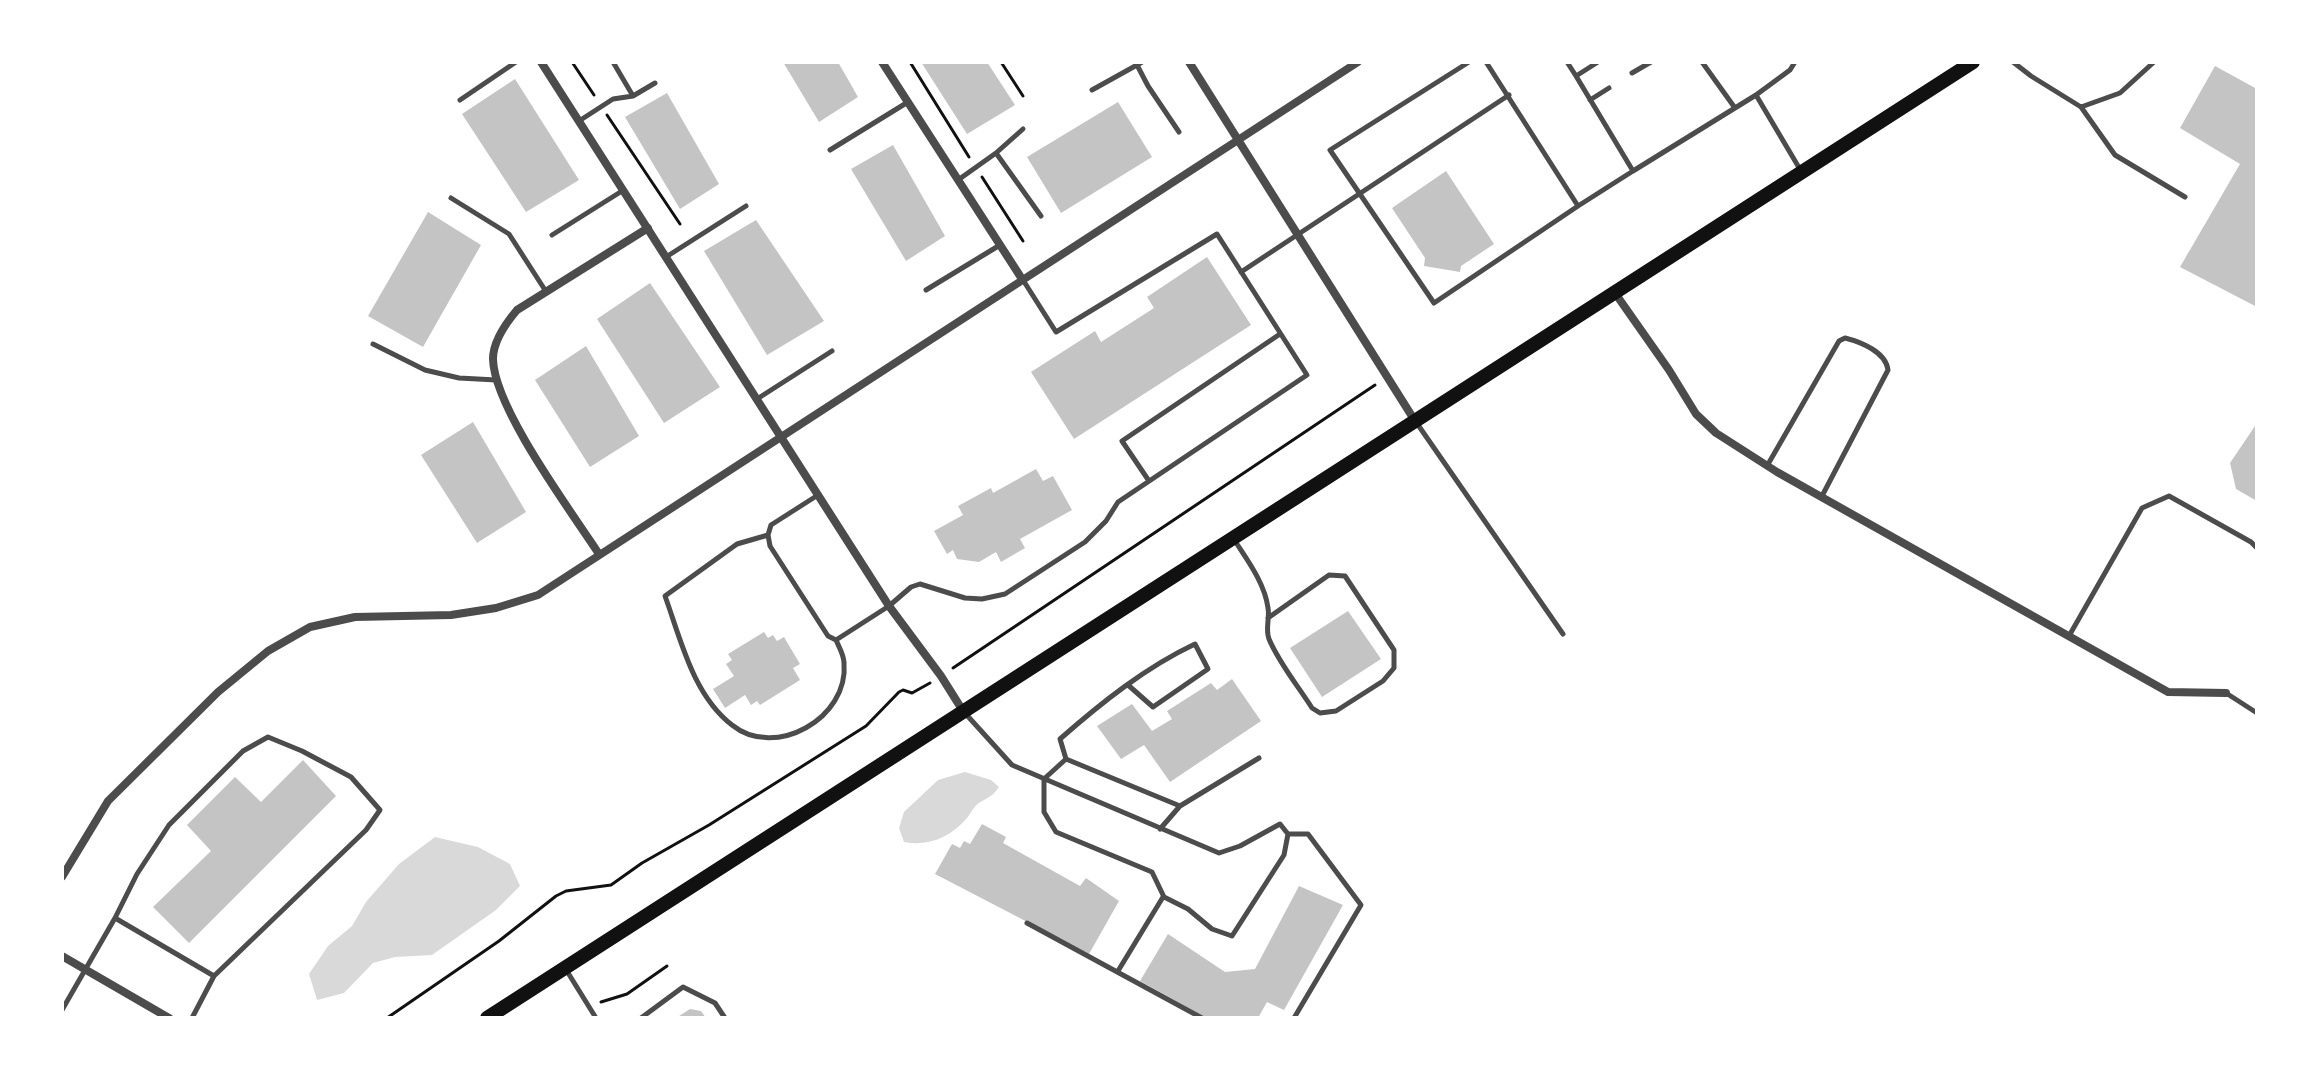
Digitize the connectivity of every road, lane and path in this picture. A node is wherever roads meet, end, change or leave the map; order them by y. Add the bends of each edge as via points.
1 (516, 62) edge
2 (541, 62) edge
3 (572, 62) edge
4 (613, 62) edge
5 (882, 62) edge
6 (910, 62) edge
7 (1001, 62) edge
8 (1189, 62) edge
9 (1358, 62) edge
10 (1469, 62) edge
11 (1486, 62) edge
12 (1567, 62) edge
13 (1598, 62) edge
14 (1651, 62) edge
15 (1702, 62) edge
16 (1795, 62) edge
17 (1973, 62) edge
18 (2013, 62) edge
19 (2154, 62) edge
20 (1140, 63) edge
21 (1632, 73) dead end
22 (1576, 76) junction
23 (655, 83) dead end
24 (1609, 88) dead end
25 (1092, 90) dead end
26 (1509, 95) junction
27 (1756, 95) junction
28 (633, 96) junction
29 (1023, 96) dead end
30 (460, 100) dead end
31 (1590, 100) junction
32 (908, 102) junction
33 (601, 106) junction
34 (2081, 107) junction
35 (1735, 108) junction
36 (579, 121) junction
37 (1023, 129) dead end
38 (1179, 132) dead end
39 (1238, 140) junction
40 (830, 150) dead end
41 (996, 153) junction
42 (976, 167) junction
43 (1633, 171) junction
44 (1802, 172) junction
45 (958, 180) junction
46 (623, 190) junction
47 (1359, 194) junction
48 (2185, 197) dead end
49 (451, 198) dead end
50 (746, 206) dead end
51 (1578, 206) junction
52 (1041, 216) dead end
53 (680, 224) dead end
54 (648, 228) junction
55 (552, 235) dead end
56 (1298, 235) junction
57 (1023, 241) dead end
58 (1000, 244) junction
59 (666, 257) junction
60 (1241, 272) junction
61 (1022, 279) junction
62 (545, 290) junction
63 (926, 290) dead end
64 (1615, 293) junction
65 (1281, 334) junction
66 (373, 344) dead end
67 (832, 351) dead end
68 (1388, 377) junction
69 (497, 380) junction
70 (757, 399) junction
71 (1416, 422) junction
72 (780, 435) junction
73 (1767, 466) junction
74 (1149, 481) junction
75 (818, 495) junction
76 (1822, 497) junction
77 (768, 535) junction
78 (1233, 537) junction
79 (2257, 548) edge
80 (599, 554) junction
81 (889, 606) junction
82 (1268, 618) junction
83 (1563, 634) dead end
84 (2069, 636) junction
85 (836, 640) junction
86 (957, 665) dead end
87 (1128, 685) junction
88 (922, 688) dead end
89 (2226, 693) joint
90 (963, 711) junction
91 (2257, 713) edge
92 (1259, 758) dead end
93 (1066, 759) junction
94 (1044, 779) junction
95 (1180, 806) junction
96 (1160, 829) junction
97 (1288, 834) junction
98 (62, 877) edge
99 (1164, 897) junction
100 (115, 918) junction
101 (1027, 923) dead end
102 (62, 956) edge
103 (667, 966) dead end
104 (565, 967) junction
105 (86, 970) junction
106 (1118, 971) junction
107 (214, 976) junction
108 (605, 999) dead end
109 (62, 1010) edge
110 (169, 1018) edge
111 (192, 1018) edge
112 (387, 1018) edge
113 (487, 1018) edge
114 (596, 1018) edge
115 (641, 1018) edge
116 (725, 1018) edge
117 (1202, 1018) edge
118 (1294, 1018) edge

1 - 30 lane
2 - 36 street
3 - 33 path
4 - 28 lane
5 - 32 street
6 - 42 path
7 - 29 path
8 - 39 street
9 - 39 street
10 - 47 lane via 1330,150
11 - 26 lane
12 - 22 lane
13 - 22 lane
14 - 21 lane
15 - 35 lane
16 - 27 lane
17 - 44 main road
18 - 34 lane
19 - 34 lane via 2120,93
20 - 25 lane
20 - 38 lane via 1148,86
22 - 31 lane
23 - 28 lane
24 - 31 lane
26 - 47 lane
26 - 51 lane
27 - 35 lane
27 - 44 lane
28 - 33 lane
31 - 43 lane
32 - 40 lane
32 - 45 street
33 - 36 lane
33 - 53 path
34 - 48 lane via 2115,155
35 - 43 lane
36 - 46 street
37 - 41 lane
39 - 56 street
39 - 61 street
41 - 42 lane
41 - 52 lane
42 - 45 lane
42 - 57 path
43 - 51 lane
44 - 64 main road
45 - 58 street
46 - 54 street
46 - 55 lane
47 - 51 lane via 1434,303
47 - 56 lane
49 - 62 lane via 509,234
50 - 59 lane
54 - 59 street
54 - 62 street
56 - 60 lane
56 - 68 street
58 - 61 street
58 - 63 lane
59 - 70 street
60 - 61 lane via 1217,234 1056,332
60 - 65 lane
61 - 72 street
62 - 69 street via 503,328 493,357
64 - 71 main road
64 - 73 street via 1696,414
65 - 74 lane via 1307,375
65 - 74 lane via 1122,441
66 - 69 lane via 425,370
67 - 70 lane
68 - 71 street
68 - 86 path
69 - 80 street via 539,463
70 - 72 street
71 - 78 main road
71 - 83 lane
72 - 75 street
72 - 80 street
73 - 76 street
73 - 76 lane via 1839,341 1851,339 1882,355 1888,370
74 - 81 lane via 1118,502 1085,542 1005,594 965,598 920,584
75 - 77 lane via 771,525
75 - 81 street
76 - 84 street
77 - 85 lane via 828,636
77 - 85 lane via 737,544 665,596 692,671 711,705 734,727 763,739 801,731 828,713 841,689 845,661
78 - 82 lane via 1256,574
78 - 90 main road
79 - 84 lane via 2169,496 2142,508
80 - 98 street via 538,595 496,608 451,615 355,617 310,627 268,651 218,692 108,801
81 - 85 lane
81 - 90 street
82 - 82 lane via 1267,635 1320,713 1336,711 1394,668 1394,650 1345,576 1329,575
84 - 89 street via 2168,692
87 - 87 lane via 1195,644 1208,669 1153,707
87 - 93 lane via 1060,739
88 - 112 path via 899,692 866,726 611,885 556,896
89 - 91 lane
90 - 94 lane via 1012,765
90 - 104 main road
92 - 95 lane
93 - 94 lane
93 - 95 lane
94 - 96 lane
94 - 99 lane via 1044,812 1056,832 1152,872
95 - 96 lane
96 - 97 lane via 1219,853 1280,824
97 - 99 lane via 1284,855 1232,936
97 - 118 lane via 1308,834 1361,905
99 - 106 lane
100 - 105 lane
100 - 107 lane
100 - 107 lane via 169,825 243,751 268,737 351,777 380,810 366,830
101 - 106 lane
102 - 105 street
103 - 108 path via 627,994
104 - 113 main road
104 - 114 lane
105 - 109 lane
105 - 110 street
106 - 117 lane
107 - 111 lane
115 - 116 lane via 683,987 715,1003

